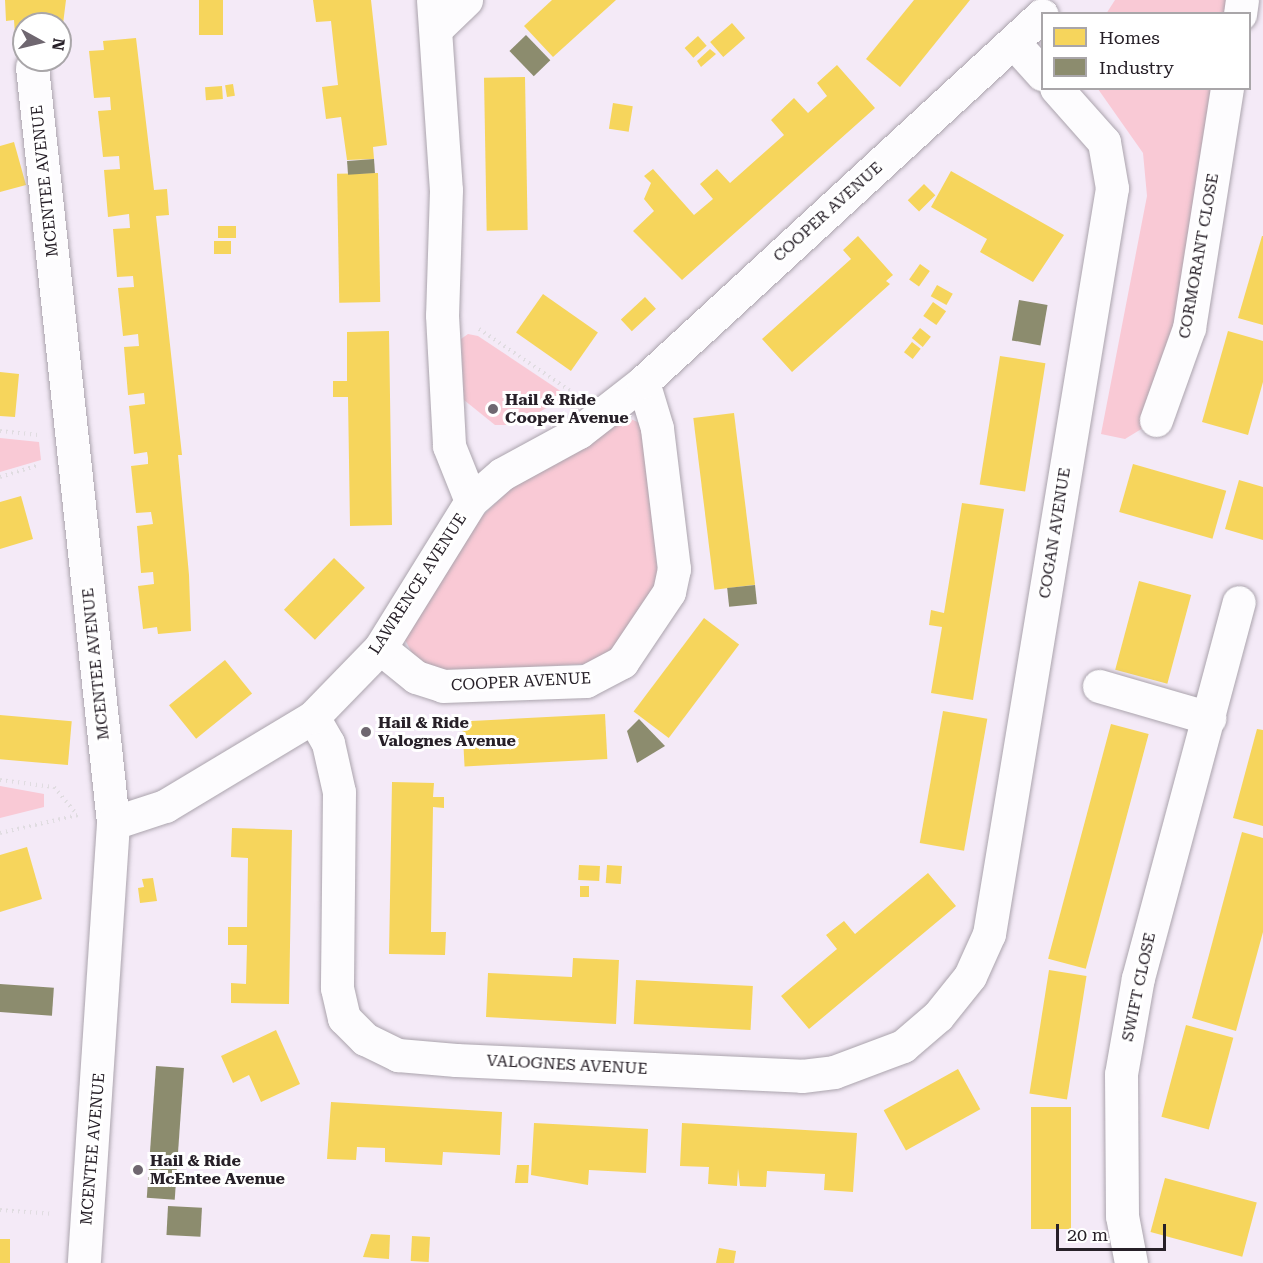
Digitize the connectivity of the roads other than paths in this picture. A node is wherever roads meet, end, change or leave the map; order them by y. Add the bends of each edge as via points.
1 (466, 0) edge
2 (1058, 0) edge
3 (1045, 12) edge
4 (435, 13) edge
5 (1041, 16) edge
6 (1014, 43) junction
7 (32, 72) edge
8 (1041, 73) edge
9 (1058, 90) edge
10 (1227, 90) edge
11 (643, 382) junction
12 (1156, 420) dead end
13 (471, 501) junction
14 (1239, 603) dead end
15 (380, 648) junction
16 (1099, 686) dead end
17 (313, 717) junction
18 (1209, 718) junction
19 (99, 818) junction
20 (1000, 877) joint
21 (84, 1263) edge
22 (1131, 1263) edge

1 - 4 street, LAWRENCE AVENUE
2 - 3 street, COOPER AVENUE
4 - 13 street, LAWRENCE AVENUE via 446,190 442,315 448,446
5 - 6 street, COOPER AVENUE
6 - 8 street
6 - 11 street, COOPER AVENUE
7 - 19 street, MCENTEE AVENUE
9 - 20 street, COGAN AVENUE via 1104,142 1112,188
10 - 12 street, CORMORANT CLOSE via 1189,328
11 - 13 street, COOPER AVENUE via 604,413 502,474
11 - 15 street, COOPER AVENUE via 657,428 674,569 669,592 622,662 586,681 443,686 416,677
13 - 15 street, LAWRENCE AVENUE
14 - 18 street, SWIFT CLOSE
15 - 17 street, LAWRENCE AVENUE
16 - 18 street
17 - 19 street, LAWRENCE AVENUE via 165,806
17 - 20 street, VALOGNES AVENUE via 328,743 339,792 337,988 344,1018 365,1040 398,1055 802,1076 834,1072 903,1046 938,1016 970,976 989,934
18 - 22 street, SWIFT CLOSE via 1138,978 1121,1074 1122,1216
19 - 21 street, MCENTEE AVENUE

